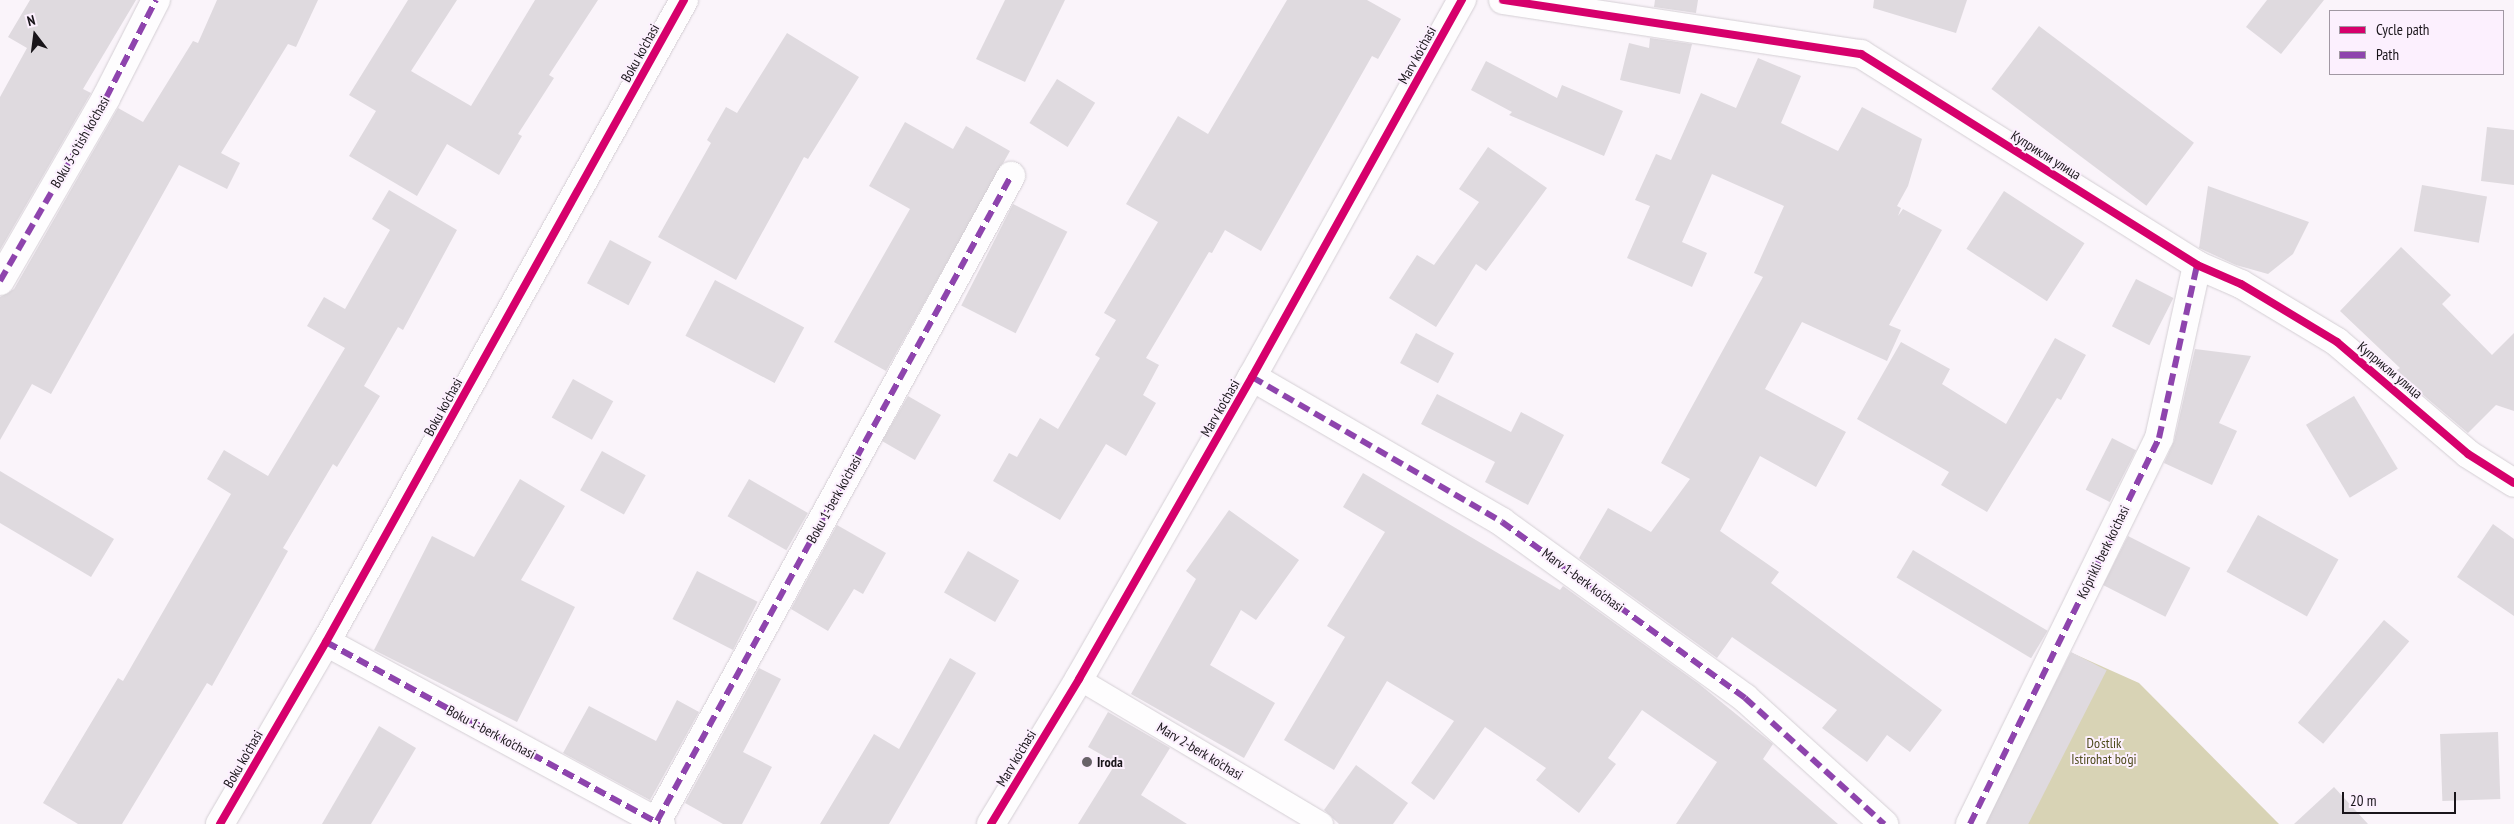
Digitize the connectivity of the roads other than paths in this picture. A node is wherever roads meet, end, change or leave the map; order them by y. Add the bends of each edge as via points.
1 (156, 0) edge
2 (684, 0) edge
3 (1462, 0) edge
4 (1502, 0) edge
5 (1011, 176) dead end
6 (2197, 265) junction
7 (0, 281) edge
8 (1252, 377) junction
9 (2514, 483) edge
10 (326, 642) junction
11 (1079, 679) junction
12 (659, 823) edge
13 (220, 824) edge
14 (991, 824) edge
15 (1322, 824) edge
16 (1884, 824) edge
17 (1970, 824) edge

1 - 7 street, Boku 3-o'tish ko'chasi via 106,98
2 - 10 street, Boku ko'chasi
3 - 8 street, Marv ko'chasi
4 - 6 street, Куприкли улица via 1862,54
5 - 12 street, Boku 1-berk ko'chasi
6 - 9 street, Куприкли улица via 2241,284 2337,342 2468,454
6 - 17 street, Ko'prikli berk ko'chasi via 2159,438
8 - 11 street, Marv ko'chasi
8 - 16 street, Marv 1-berk ko'chasi via 1502,522 1745,698
10 - 12 street, Boku 1-berk ko'chasi
10 - 13 street, Boku ko'chasi
11 - 14 street, Marv ko'chasi
11 - 15 lane, Marv 2-berk ko'chasi

